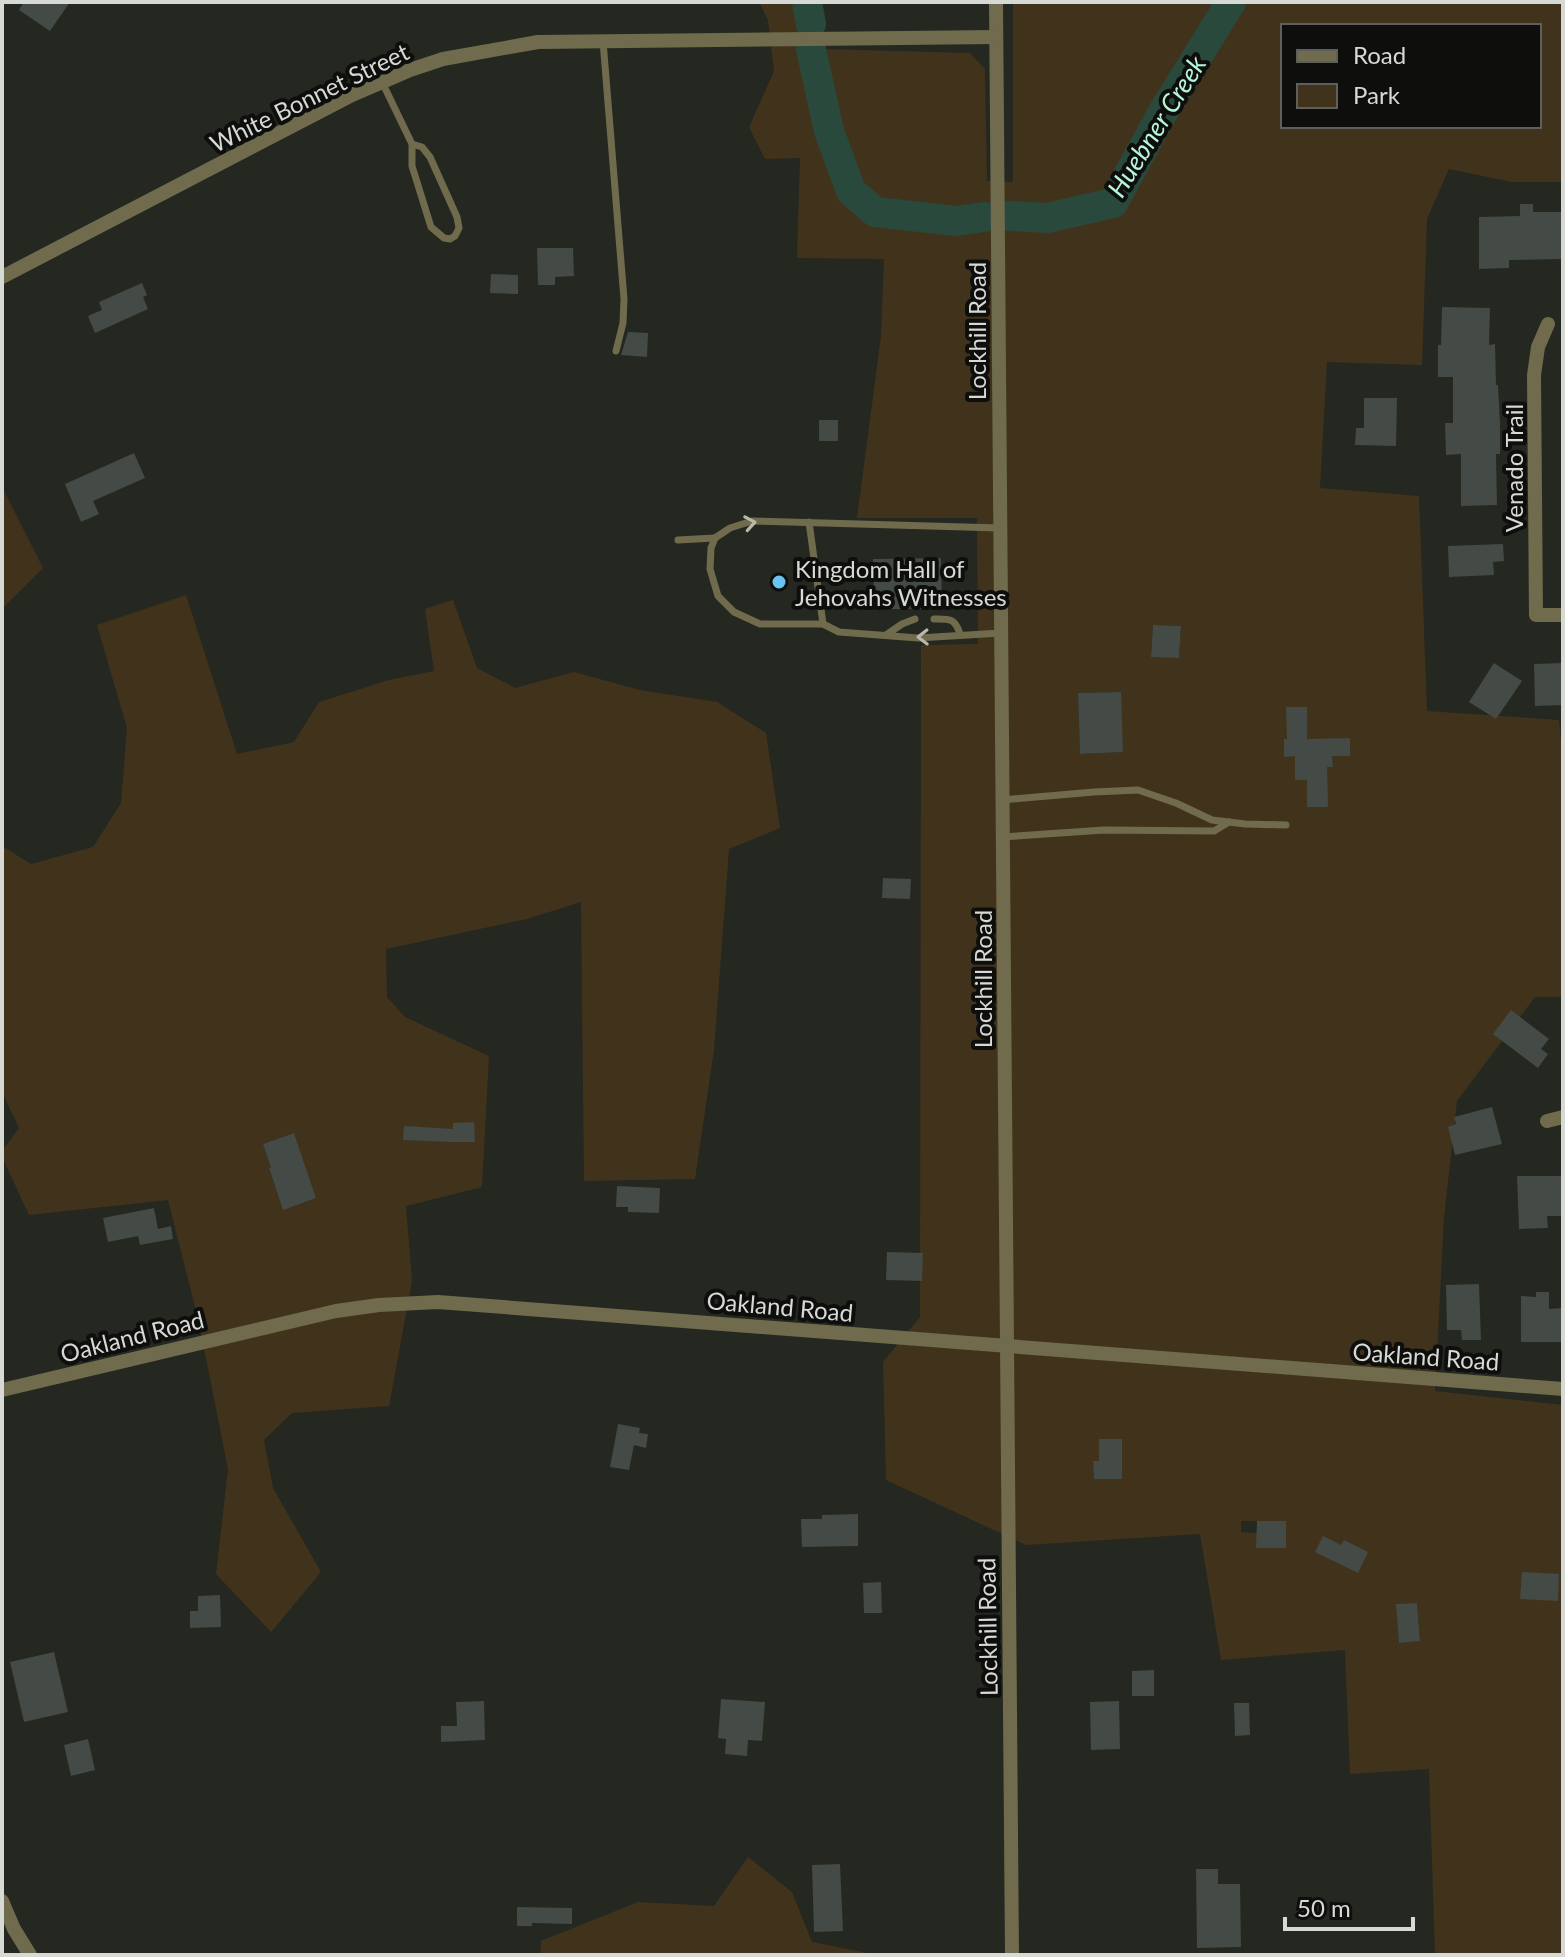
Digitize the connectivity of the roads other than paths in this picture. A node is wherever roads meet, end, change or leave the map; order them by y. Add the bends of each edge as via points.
1 (996, 2) edge
2 (996, 37) junction
3 (603, 41) junction
4 (382, 82) junction
5 (412, 144) junction
6 (2, 277) edge
7 (1548, 324) dead end
8 (616, 351) dead end
9 (809, 522) junction
10 (1000, 528) junction
11 (715, 538) junction
12 (678, 540) dead end
13 (1563, 615) edge
14 (915, 619) dead end
15 (934, 619) dead end
16 (823, 624) junction
17 (1001, 633) junction
18 (960, 634) junction
19 (886, 635) junction
20 (1002, 800) junction
21 (1229, 822) junction
22 (1286, 825) dead end
23 (1002, 837) junction
24 (1563, 1117) edge
25 (1547, 1121) dead end
26 (1007, 1347) junction
27 (1563, 1389) edge
28 (2, 1390) edge
29 (2, 1901) edge
30 (30, 1955) edge
31 (1012, 1955) edge

1 - 2 street, Lockhill Road
2 - 3 street, White Bonnet Street
2 - 10 street, Lockhill Road
3 - 4 street, White Bonnet Street via 538,42 481,51
3 - 8 lane via 624,299
4 - 5 lane
4 - 6 street, White Bonnet Street
5 - 5 lane via 412,166 431,227 450,239 459,228 457,217 430,157
7 - 13 street, Venado Trail via 1534,375 1536,615
9 - 10 lane
11 -> 9 lane via 752,521
9 - 16 lane
10 - 17 street, Lockhill Road
11 - 12 lane
11 - 16 lane via 710,569 718,596 734,612 760,624
14 - 19 lane
15 - 18 lane via 949,619
16 - 19 lane via 839,632
17 - 18 lane
17 - 20 street, Lockhill Road
18 -> 19 lane
20 - 21 lane via 1138,790
20 - 23 street, Lockhill Road
21 - 22 lane
21 - 23 lane via 1214,831 1104,830
23 - 26 street, Lockhill Road
24 - 25 street
26 - 27 street, Oakland Road
26 - 28 street, Oakland Road via 438,1302 324,1314
26 - 31 street, Lockhill Road
29 - 30 street

